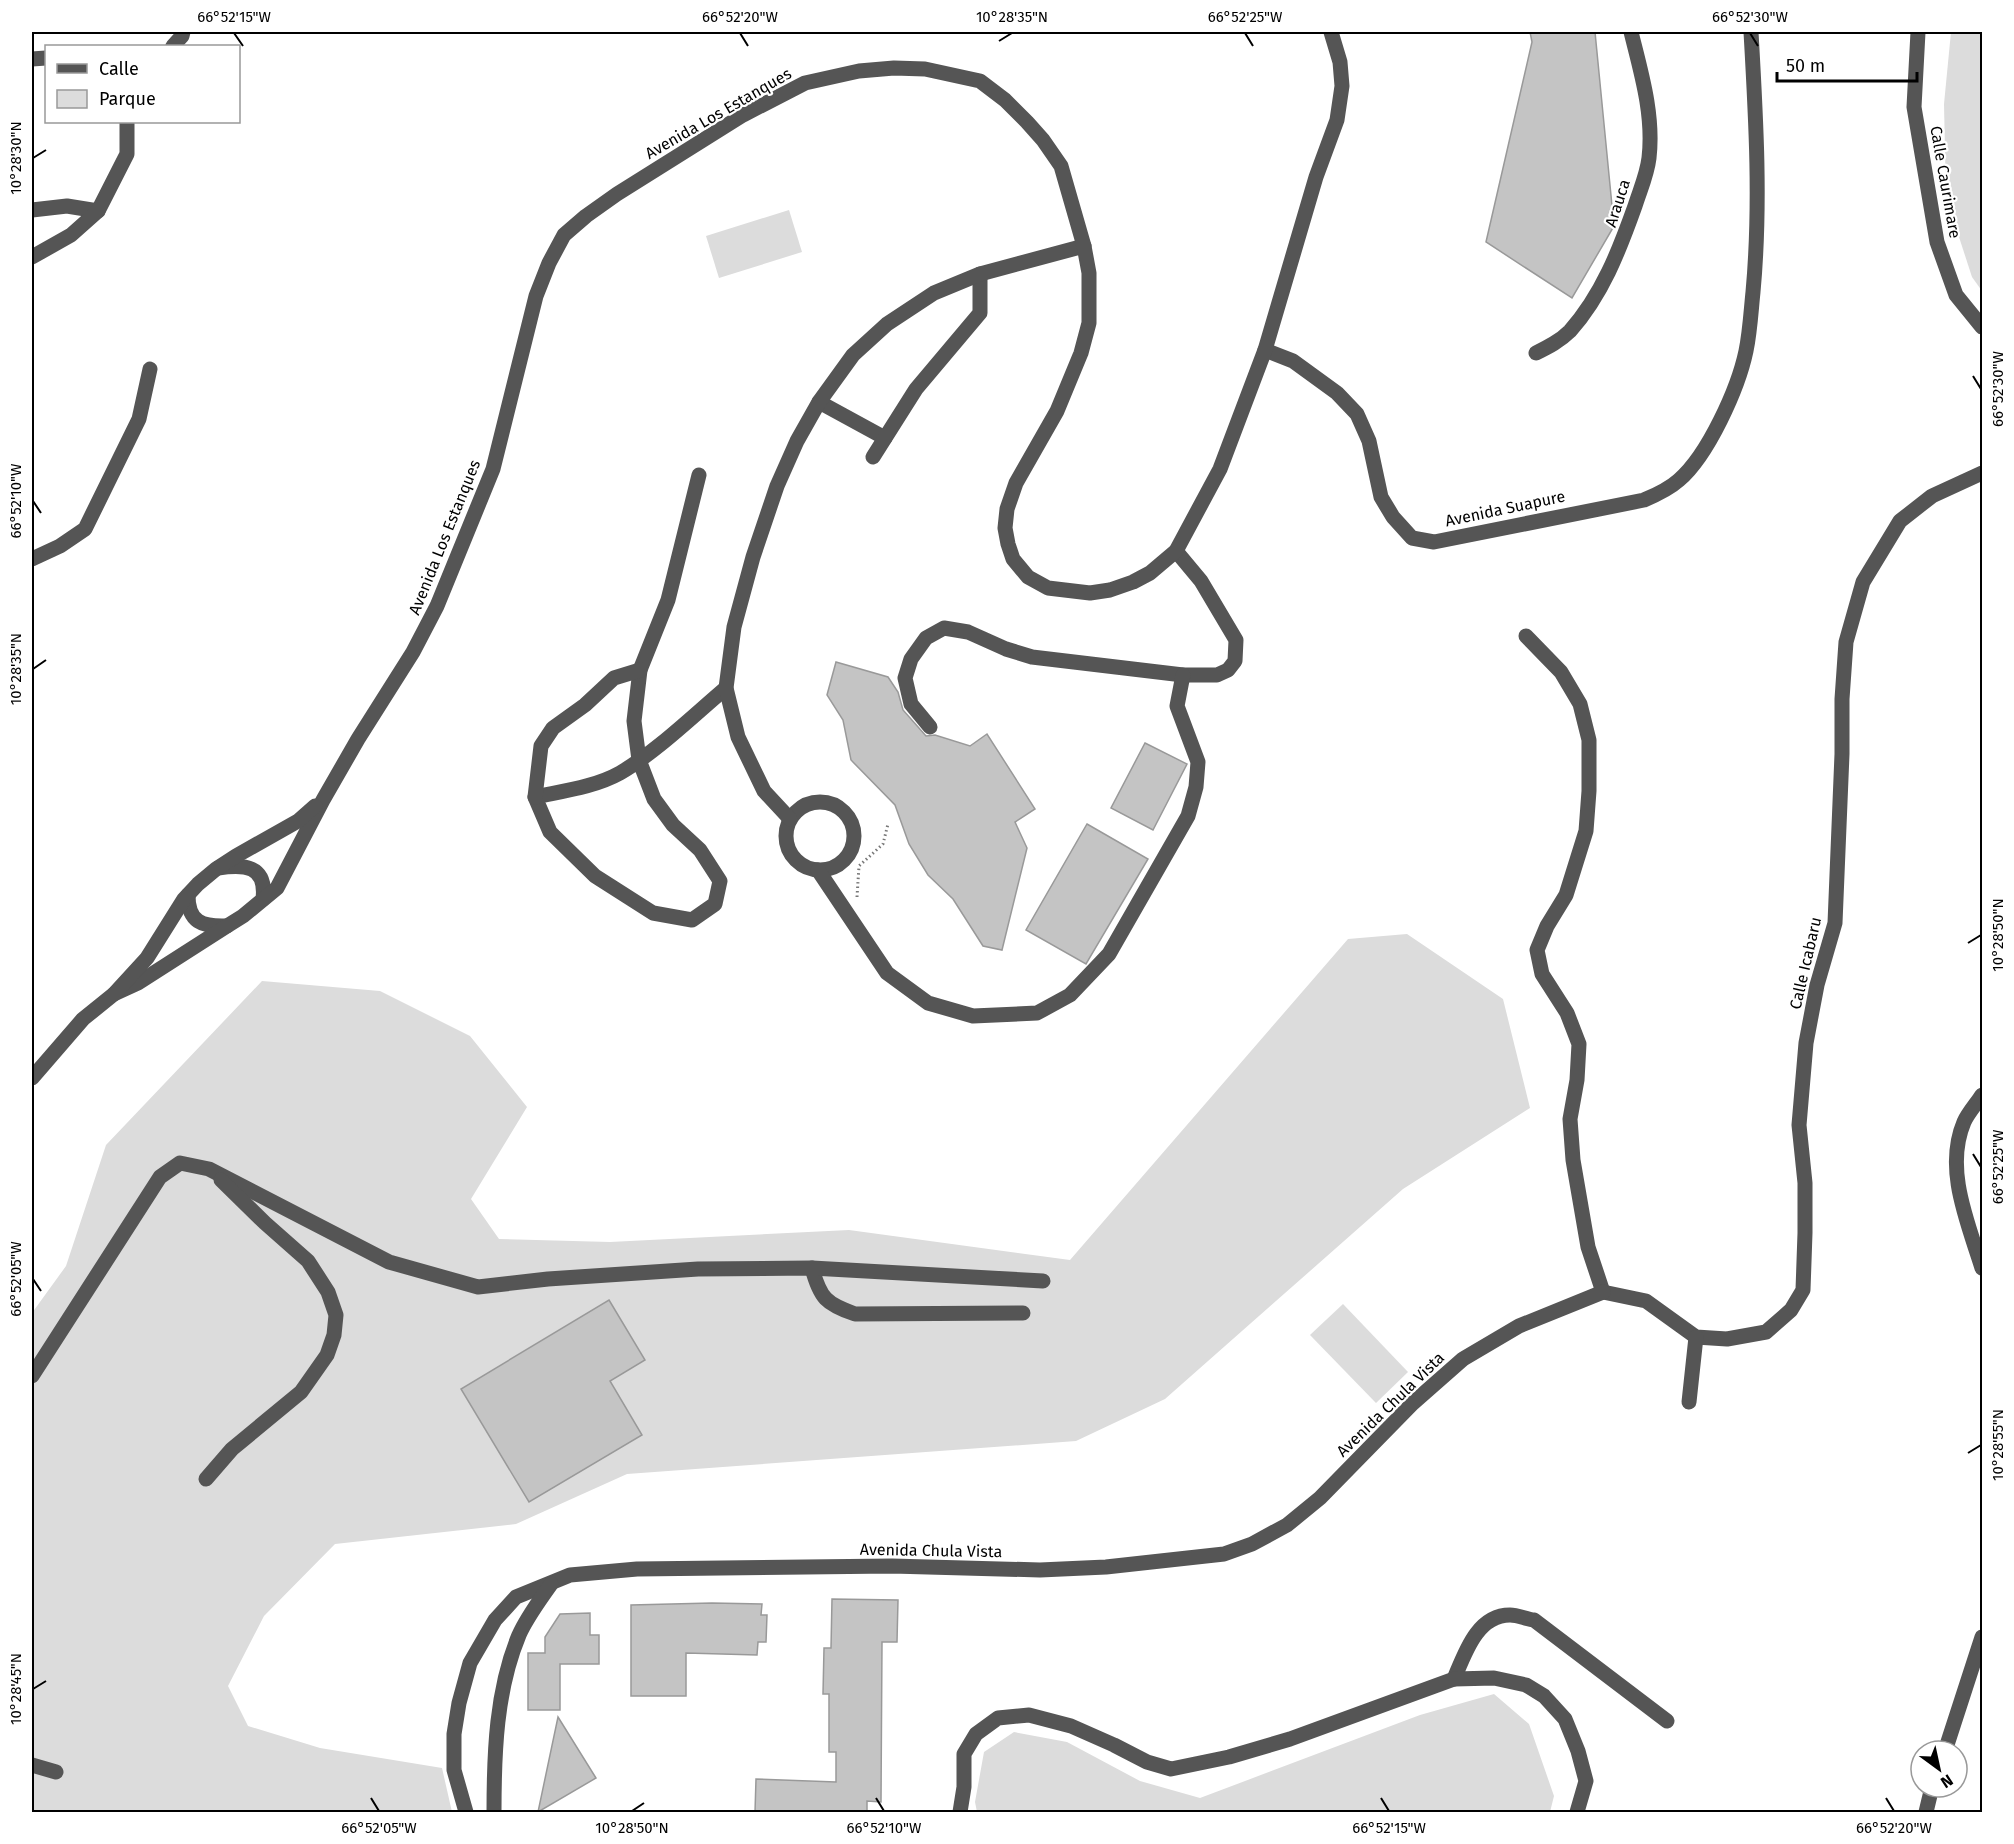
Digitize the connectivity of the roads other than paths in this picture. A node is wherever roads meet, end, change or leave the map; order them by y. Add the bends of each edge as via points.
1 (183, 32) edge
2 (1331, 32) edge
3 (1631, 32) edge
4 (1751, 32) edge
5 (1918, 32) edge
6 (174, 45) edge
7 (128, 123) edge
8 (32, 210) edge
9 (98, 211) junction
10 (1084, 246) junction
11 (32, 257) edge
12 (980, 274) junction
13 (1983, 327) edge
14 (1265, 350) junction
15 (1536, 353) dead end
16 (150, 369) dead end
17 (819, 402) junction
18 (885, 438) junction
19 (873, 457) dead end
20 (1983, 473) edge
21 (699, 475) dead end
22 (1176, 551) junction
23 (32, 559) edge
24 (1526, 636) dead end
25 (640, 670) junction
26 (1184, 675) junction
27 (726, 688) junction
28 (930, 727) dead end
29 (639, 760) junction
30 (535, 797) junction
31 (323, 800) junction
32 (790, 819) junction
33 (216, 868) junction
34 (818, 870) junction
35 (188, 895) junction
36 (263, 899) junction
37 (226, 926) junction
38 (114, 994) junction
39 (32, 1078) edge
40 (1983, 1095) edge
41 (210, 1169) junction
42 (812, 1268) junction
43 (1983, 1268) edge
44 (1043, 1281) dead end
45 (1603, 1292) junction
46 (1023, 1313) dead end
47 (1696, 1337) junction
48 (32, 1376) edge
49 (1689, 1402) dead end
50 (206, 1479) dead end
51 (551, 1584) junction
52 (1983, 1637) edge
53 (1454, 1679) junction
54 (1667, 1721) dead end
55 (1950, 1739) edge
56 (32, 1765) edge
57 (56, 1772) dead end
58 (466, 1812) edge
59 (494, 1812) edge
60 (960, 1812) edge
61 (1577, 1812) edge

1 - 6 street
2 - 14 street via 1342,86 1337,120 1316,177
3 - 15 street, Arauca via 1648,109 1649,157 1643,184 1607,277 1569,332
4 - 14 street, Avenida Suapure via 1758,240 1746,351 1707,444 1679,481 1644,500 1434,542 1412,538 1381,496 1369,441 1357,414 1337,393 1293,361
5 - 13 street, Calle Caurimare via 1914,107 1937,242 1956,295
7 - 9 street via 127,154
8 - 9 street via 67,206
9 - 11 street via 71,235
10 - 12 street
10 - 22 street, Avenida Los Estanques via 1089,273 1089,323 1058,411 1016,483 1007,509 1008,544 1013,559 1029,577 1048,588 1090,593 1132,582 1150,573
10 - 31 street, Avenida Los Estanques via 1061,166 1027,122 980,81 925,69 859,71 805,83 743,115 616,194 564,235 549,263 536,296 493,469 437,606
12 - 17 street via 934,293 887,324 853,355
12 - 18 street via 980,313 916,389
14 - 22 street, Avenida Los Estanques via 1220,469
16 - 23 street via 139,419 85,529
17 - 18 street
17 - 27 street via 781,477 753,557 734,627
18 - 19 street
20 - 47 street, Calle Icabaru via 1932,496 1900,521 1863,582 1846,642 1835,923 1806,1043 1799,1125 1805,1183 1803,1290 1791,1310 1766,1332 1726,1339
21 - 25 street via 668,600
22 - 26 street via 1201,581 1236,640 1235,661 1228,670 1217,675
24 - 45 street via 1561,672 1580,704 1589,740 1586,831 1566,896 1537,950 1542,974 1567,1013 1579,1044 1570,1119 1588,1247
25 - 29 street via 634,721
25 - 30 street via 614,678 553,728 541,746
26 - 28 street via 1032,657 968,632 944,628 926,638 911,659 905,678 911,704
26 - 34 street via 1177,706 1198,762 1188,816 1109,954 1070,995 1037,1013 973,1016 928,1003 887,973
27 - 29 street
27 - 32 street via 738,737 764,791
29 - 30 street via 619,773 576,789
29 - 30 street via 654,799 673,825 700,850 720,881 715,904 692,920 653,913 595,876 550,832
31 - 33 street, Avenida Los Estanques via 298,821
31 - 36 street, Avenida Los Estanques via 277,888
32 - 34 street via 787,831 792,855 806,867
32 - 34 street via 798,810 821,802 838,806 850,819 854,838 850,851 835,866
33 - 35 street, Avenida Los Estanques
33 - 36 street via 243,866 257,872 262,880
35 - 37 street via 190,913 196,921
35 - 38 street, Avenida Los Estanques via 147,958
36 - 37 street, Avenida Los Estanques
37 - 38 street, Avenida Los Estanques via 138,983
38 - 39 street, Avenida Los Estanques via 82,1019
40 - 43 street via 1964,1121 1955,1157 1963,1206
41 - 42 street via 389,1262 478,1287 698,1269
41 - 48 street via 180,1163 160,1177
41 - 50 street via 308,1261 328,1292 336,1315 327,1355 302,1392 232,1449
42 - 44 street
42 - 46 street via 821,1295 833,1307 855,1314
45 - 47 street via 1646,1301
45 - 51 street, Avenida Chula Vista via 1519,1326 1463,1359 1413,1403 1320,1498 1287,1525 1224,1554 1040,1570 892,1566 637,1569 570,1575
47 - 49 street
51 - 58 street, Avenida Chula Vista via 516,1597 495,1620 470,1663 454,1734 454,1770
51 - 59 street via 520,1632 506,1670 494,1768
52 - 55 street
53 - 54 street via 1473,1636 1489,1621 1509,1615 1526,1618 1534,1620
53 - 60 street via 1290,1739 1171,1769 1147,1762 1071,1726 1029,1715 998,1718 976,1734 964,1754
53 - 61 street via 1494,1678 1526,1685 1544,1696 1564,1719 1578,1751 1586,1781
56 - 57 street

